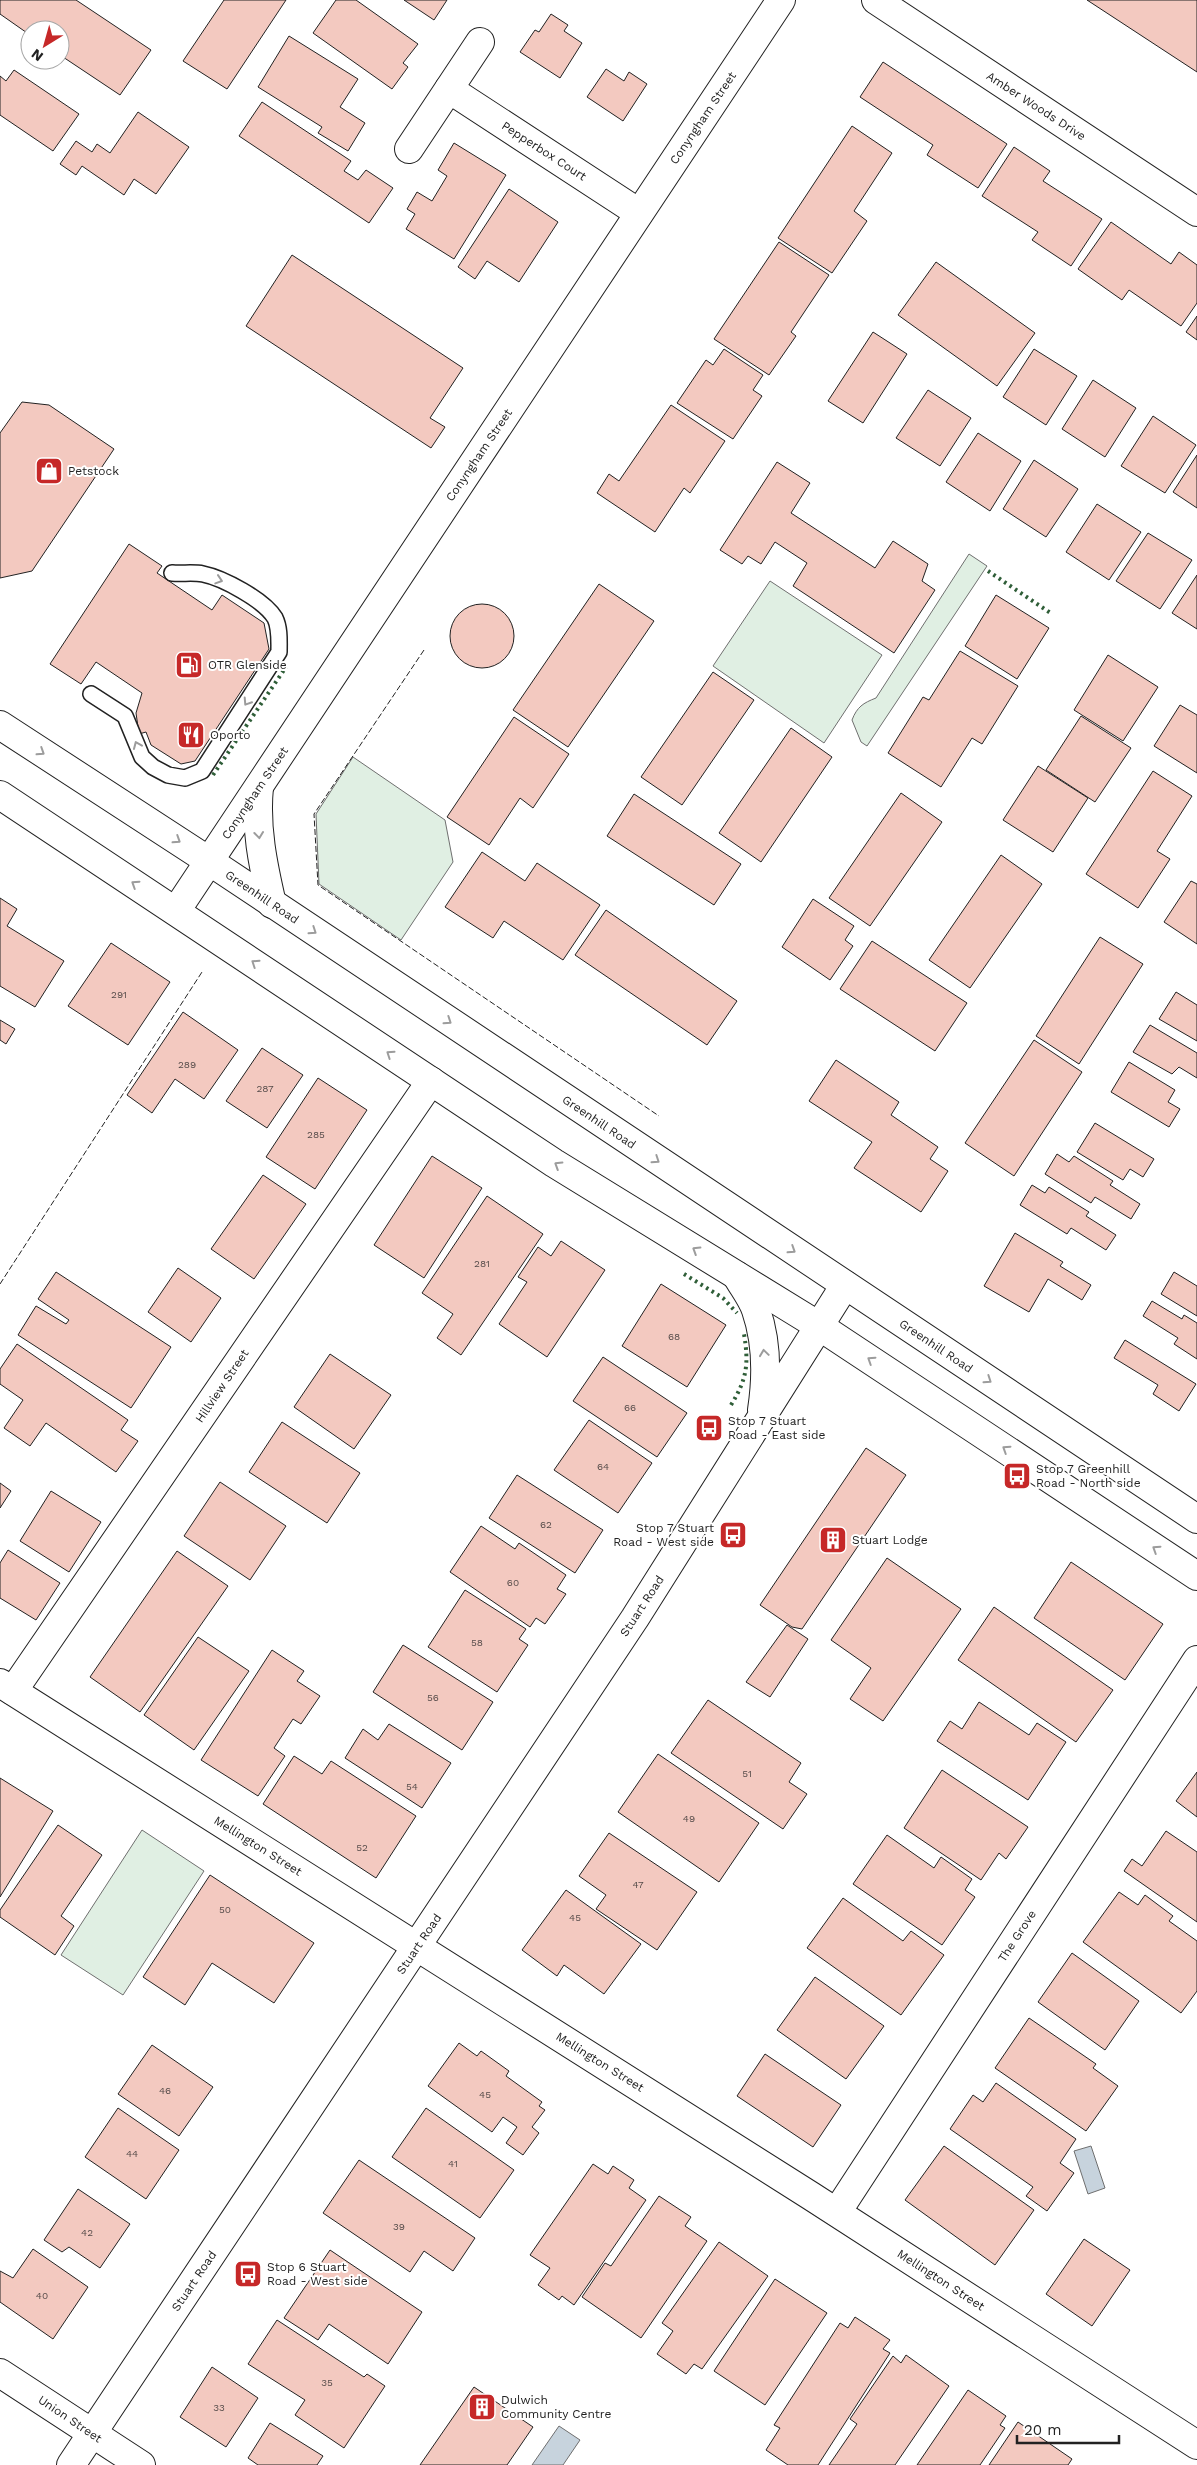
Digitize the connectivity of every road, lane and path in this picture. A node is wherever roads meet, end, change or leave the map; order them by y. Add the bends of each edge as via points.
1 (781, 0) edge
2 (876, 0) edge
3 (480, 42) dead end
4 (449, 89) junction
5 (409, 149) dead end
6 (1197, 212) edge
7 (639, 213) junction
8 (172, 573) dead end
9 (91, 694) dead end
10 (0, 725) edge
11 (259, 787) junction
12 (0, 795) edge
13 (209, 861) junction
14 (272, 904) junction
15 (176, 911) junction
16 (431, 1081) junction
17 (737, 1276) junction
18 (845, 1285) junction
19 (819, 1326) junction
20 (760, 1419) junction
21 (1197, 1519) edge
22 (1197, 1576) edge
23 (1197, 1660) edge
24 (7, 1687) edge
25 (418, 1946) junction
26 (837, 2212) junction
27 (0, 2373) edge
28 (92, 2435) junction
29 (1197, 2445) edge
30 (72, 2465) edge
31 (141, 2465) edge

1 - 7 street, Conyngham Street
2 - 6 street, Amber Woods Drive
3 - 4 street
4 - 5 street
4 - 7 street, Pepperbox Court
7 - 11 street, Conyngham Street
8 -> 9 lane via 202,574 230,583 267,609 276,619 279,636 279,652 202,771 184,778 168,776 154,767 142,757 125,716
10 -> 13 street, Greenhill Road
11 - 13 street, Conyngham Street
11 -> 14 street via 256,811
15 -> 12 street
13 - 14 street, Greenhill Road
13 - 15 street, Conyngham Street
14 -> 18 street, Greenhill Road
16 -> 15 street
17 -> 16 street via 554,1163
16 - 24 street, Hillview Street
17 - 19 street
20 -> 17 street, Stuart Road via 766,1387 766,1357 756,1309
18 - 19 street, Stuart Road
18 -> 21 street, Greenhill Road
19 - 20 street, Stuart Road
22 -> 19 street
20 - 25 street, Stuart Road via 635,1618
23 - 26 street, The Grove
24 - 25 street, Mellington Street
25 - 26 street, Mellington Street
25 - 28 street, Stuart Road
26 - 29 street, Mellington Street
27 - 28 street, Union Street
28 - 30 street, Stuart Road
28 - 31 street, Union Street

